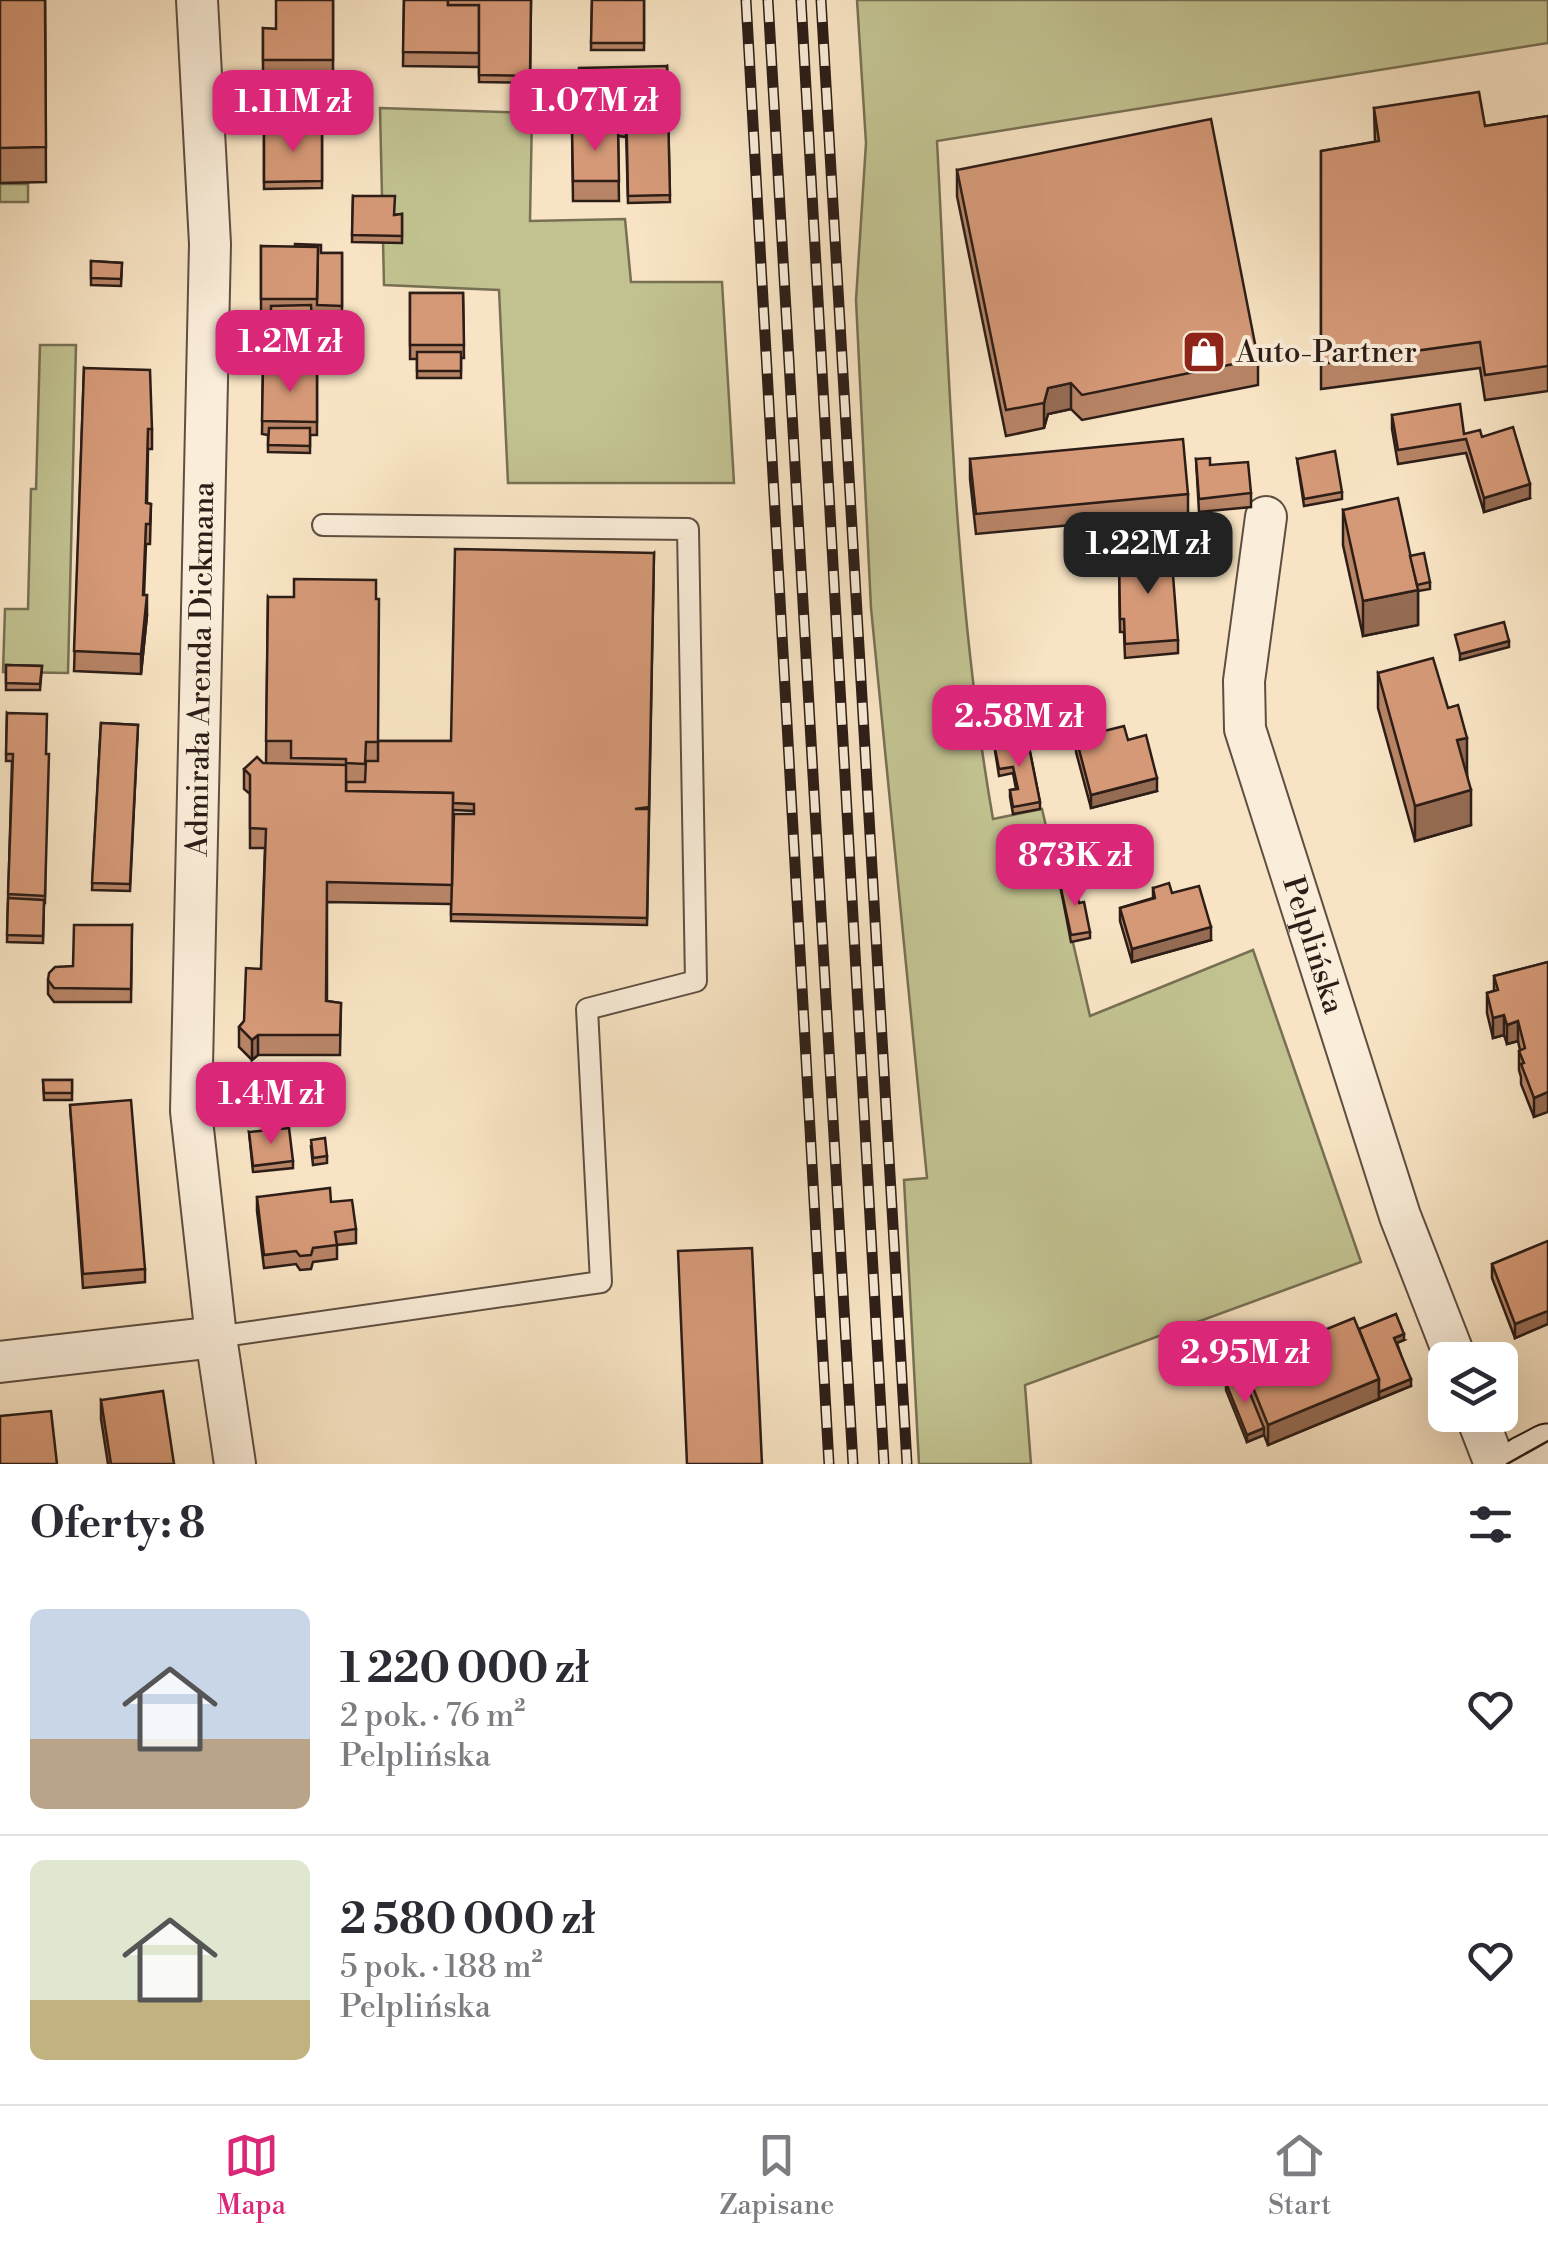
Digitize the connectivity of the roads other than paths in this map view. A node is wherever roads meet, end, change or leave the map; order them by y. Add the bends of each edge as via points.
1 (196, 0) edge
2 (1266, 517) dead end
3 (323, 525) dead end
4 (216, 1337) junction
5 (1449, 1342) edge
6 (0, 1362) edge
7 (1483, 1432) edge
8 (1548, 1452) edge
9 (235, 1464) edge
10 (1495, 1464) edge
11 (1524, 1464) edge

1 - 4 street, Admirała Arenda Dickmana via 210,244 191,1112
2 - 5 street, Pelplińska via 1244,681 1245,729 1400,1216
3 - 4 lane via 688,529 696,981 587,1009 600,1282
4 - 6 street
4 - 9 street, Admirała Arenda Dickmana
7 - 10 street
8 - 11 main road

